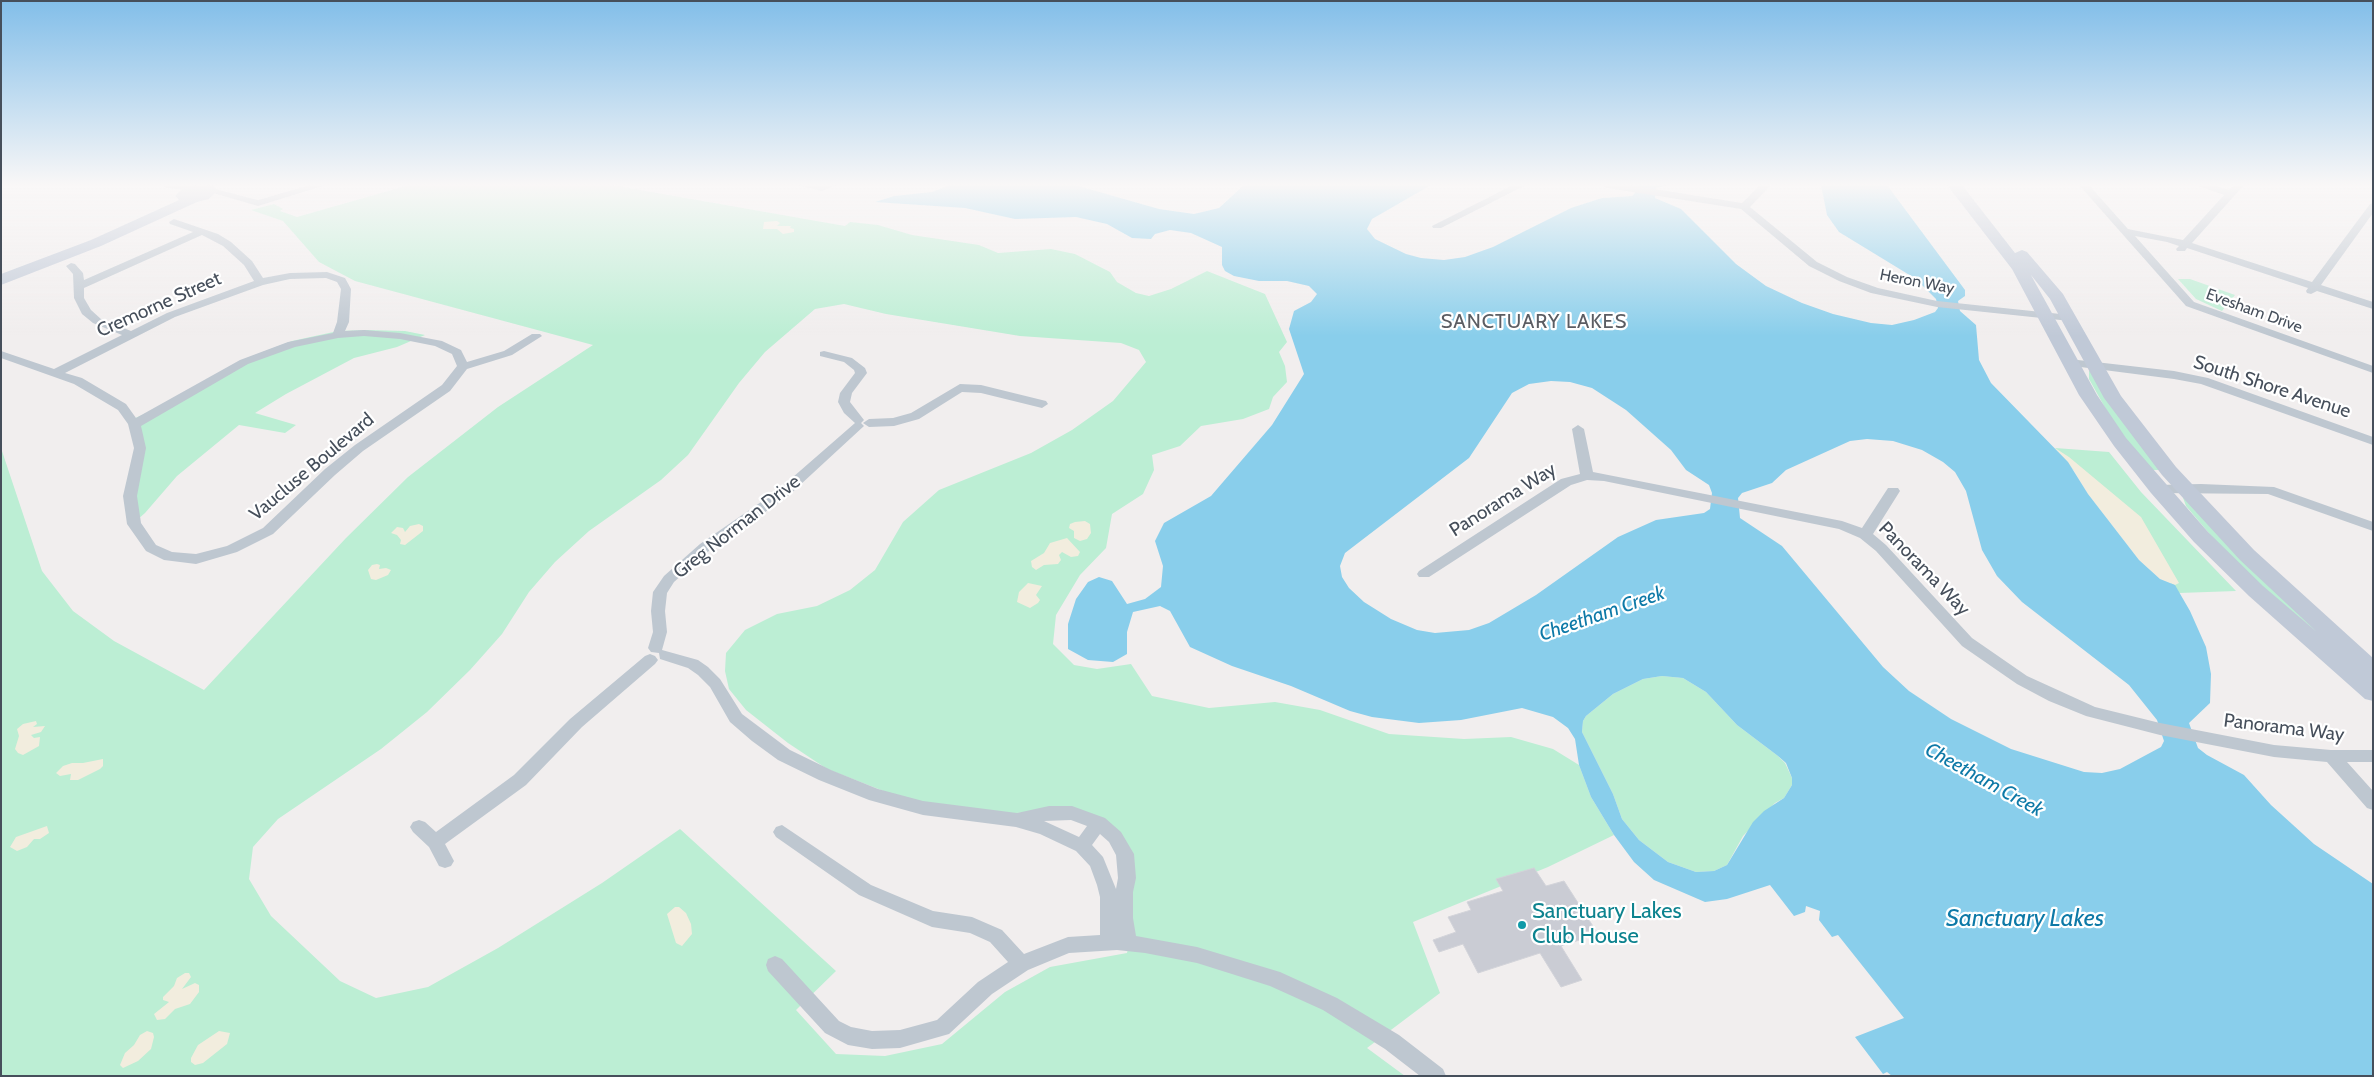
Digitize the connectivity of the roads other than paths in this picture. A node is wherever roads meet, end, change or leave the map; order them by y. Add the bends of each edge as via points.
1 (99, 235) edge
2 (113, 235) edge
3 (194, 235) edge
4 (208, 235) edge
5 (1780, 235) edge
6 (1994, 235) edge
7 (2007, 235) edge
8 (2128, 235) edge
9 (2153, 235) edge
10 (2193, 235) edge
11 (2351, 235) edge
12 (2132, 240) junction
13 (2183, 246) junction
14 (71, 266) dead end
15 (1, 274) edge
16 (1, 280) edge
17 (260, 282) junction
18 (79, 286) junction
19 (2312, 289) junction
20 (2373, 306) edge
21 (2373, 311) edge
22 (2046, 316) junction
23 (2070, 318) junction
24 (129, 334) junction
25 (338, 335) junction
26 (536, 336) dead end
27 (1, 354) edge
28 (824, 354) dead end
29 (2069, 363) junction
30 (2094, 365) junction
31 (463, 366) junction
32 (2373, 370) edge
33 (57, 372) junction
34 (1042, 404) dead end
35 (862, 423) junction
36 (134, 424) junction
37 (1578, 429) dead end
38 (2373, 441) edge
39 (1587, 476) junction
40 (2183, 488) junction
41 (2158, 490) junction
42 (1893, 491) dead end
43 (2373, 527) edge
44 (1865, 534) junction
45 (1424, 574) dead end
46 (657, 654) junction
47 (2373, 671) edge
48 (2373, 693) edge
49 (2331, 756) junction
50 (2373, 756) edge
51 (2373, 803) edge
52 (1016, 820) junction
53 (1099, 823) junction
54 (419, 827) dead end
55 (782, 832) dead end
56 (435, 842) junction
57 (1082, 846) junction
58 (445, 862) dead end
59 (1118, 942) junction
60 (1021, 964) junction
61 (775, 965) dead end
62 (1436, 1076) edge

1 - 15 street
2 - 16 street
3 - 18 street
4 - 17 street via 227,244 248,263
5 - 22 street, Heron Way via 1806,259 1833,275 1888,295 1959,307
6 - 22 street
7 - 23 street
8 - 12 street, Evesham Drive
9 - 13 street
10 - 13 street
11 - 19 street
12 - 13 street
12 - 32 street, Evesham Drive via 2184,300 2194,306
13 - 19 street
14 - 18 street via 78,273
17 - 24 street, Cremorne Street
17 - 25 street, Cremorne Street via 310,274 341,280 346,289 343,322
18 - 24 street via 79,298 86,312 97,321
19 - 20 street
19 - 21 street
22 - 23 street, Heron Way
22 - 29 street
23 - 30 street
24 - 33 street, Cremorne Street
25 - 31 street via 391,335 438,343 457,352
25 - 36 street via 292,344 244,362
26 - 31 street via 508,352
27 - 33 street, Vaucluse Boulevard
28 - 35 street via 848,360 859,368 861,372 846,393 844,402
29 - 30 street, South Shore Avenue
29 - 41 street via 2100,415
30 - 38 street, South Shore Avenue via 2174,374 2204,381
30 - 40 street via 2131,423
31 - 36 street, Vaucluse Boulevard via 446,388 359,448 268,531 232,549 196,559 169,557 151,548 134,524 130,496 140,448
33 - 36 street, Vaucluse Boulevard via 94,388 122,407
34 - 35 street via 981,389 960,388 915,416 894,422
35 - 46 street, Greg Norman Drive via 782,494 705,547 669,579 660,592
37 - 39 street
39 - 44 street, Panorama Way via 1842,525
39 - 45 street, Panorama Way via 1566,482
40 - 41 street
40 - 43 street via 2269,490
40 - 47 street via 2247,555
41 - 48 street via 2262,596
42 - 44 street
44 - 49 street, Panorama Way via 1967,642 2005,670 2042,691 2092,712 2160,729 2274,751
46 - 52 street via 693,664 703,671 715,683 736,718 758,737 784,755 825,775 875,795 923,808
46 - 56 street via 576,723 520,780
49 - 50 street, Panorama Way
49 - 51 street
52 - 53 street via 1049,813 1072,813
52 - 57 street via 1044,828
53 - 57 street
53 - 59 street via 1115,837 1125,854 1124,918
54 - 56 street
55 - 60 street via 865,890 932,919 972,925 996,936
56 - 58 street
57 - 59 street via 1097,862 1106,884
59 - 60 street via 1068,945
59 - 62 street via 1197,955 1273,978 1354,1018 1410,1054
60 - 61 street via 985,988 942,1028 900,1039 872,1040 848,1036 832,1027

